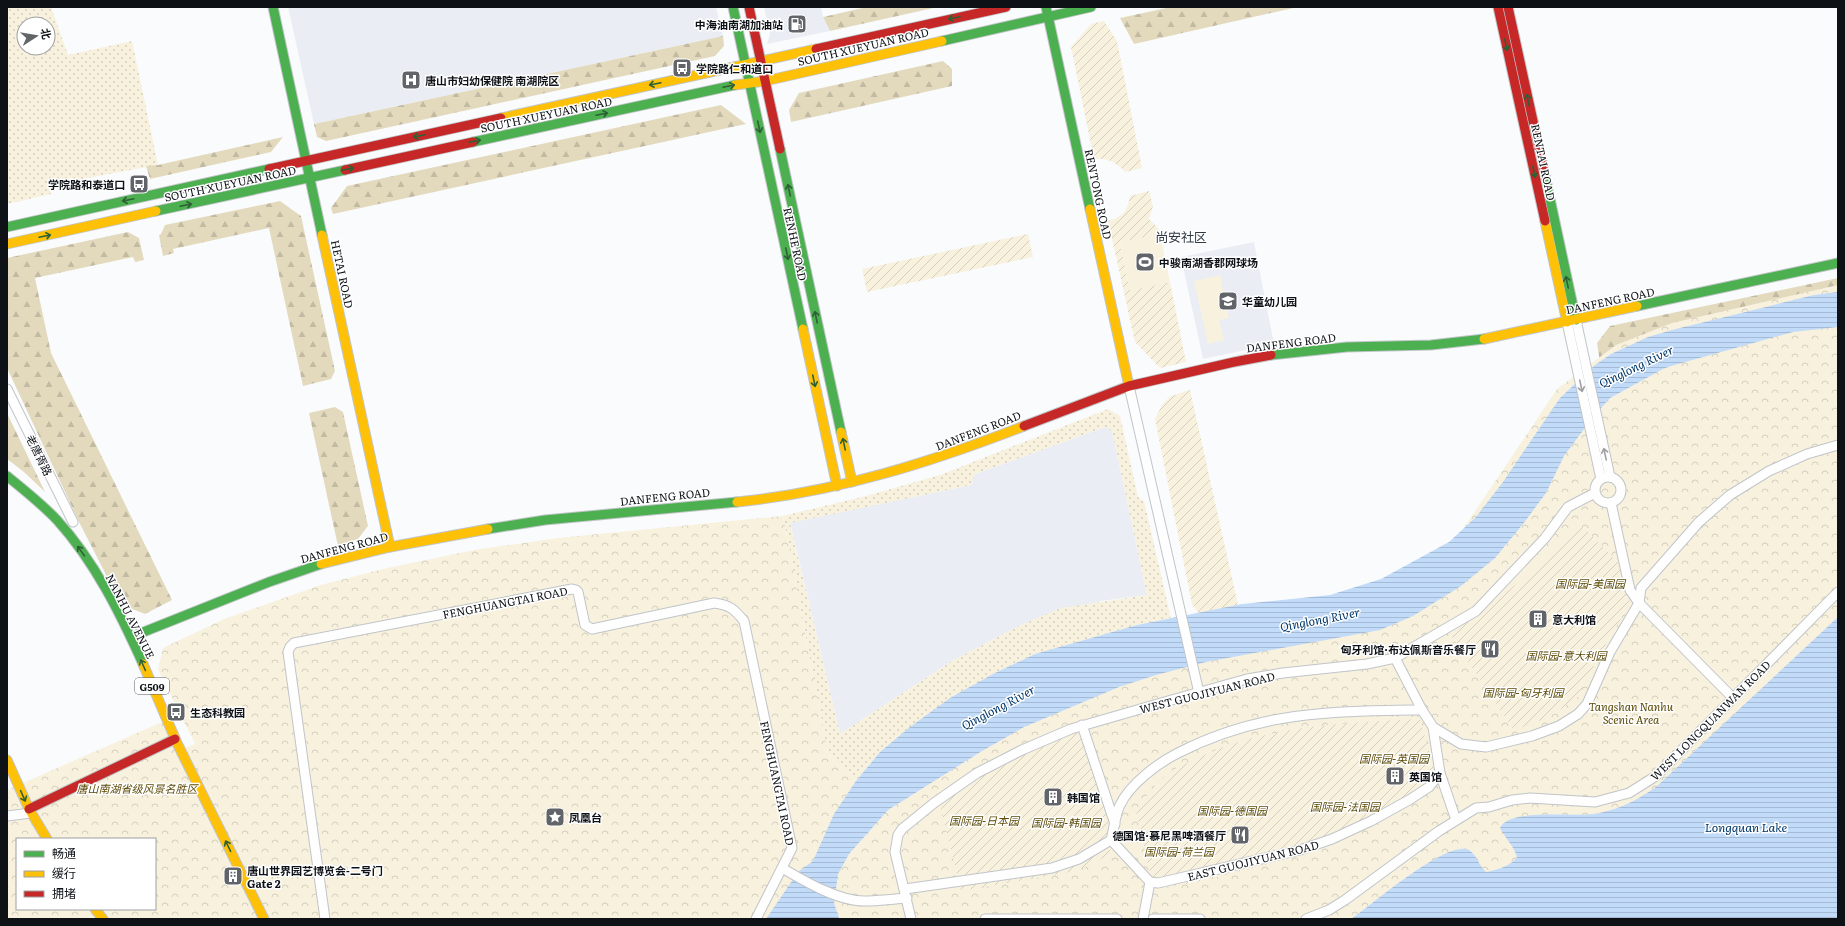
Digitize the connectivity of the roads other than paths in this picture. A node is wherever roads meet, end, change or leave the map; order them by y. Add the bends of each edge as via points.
1 (273, 7) edge
2 (733, 7) edge
3 (750, 7) edge
4 (1006, 7) edge
5 (1091, 7) edge
6 (1498, 7) edge
7 (1508, 7) edge
8 (1047, 12) edge
9 (761, 60) junction
10 (745, 64) junction
11 (766, 81) junction
12 (749, 82) junction
13 (306, 161) junction
14 (310, 177) junction
15 (7, 227) edge
16 (7, 244) edge
17 (1838, 263) edge
18 (1571, 321) junction
19 (1577, 347) junction
20 (1129, 386) junction
21 (7, 389) edge
22 (1838, 445) edge
23 (7, 476) edge
24 (1606, 478) junction
25 (852, 482) junction
26 (837, 486) junction
27 (1596, 493) junction
28 (1611, 503) junction
29 (73, 522) dead end
30 (390, 547) junction
31 (1838, 592) edge
32 (1639, 603) junction
33 (131, 637) junction
34 (1395, 658) junction
35 (1199, 693) junction
36 (1733, 698) junction
37 (1422, 710) junction
38 (1082, 725) junction
39 (1433, 727) junction
40 (177, 741) junction
41 (7, 760) edge
42 (1440, 773) junction
43 (30, 811) junction
44 (7, 816) edge
45 (1456, 820) junction
46 (1115, 824) junction
47 (46, 838) edge
48 (1111, 840) junction
49 (782, 868) junction
50 (1150, 882) junction
51 (906, 894) junction
52 (95, 910) edge
53 (103, 919) edge
54 (264, 919) edge
55 (325, 919) edge
56 (756, 919) edge
57 (911, 919) edge
58 (985, 919) edge
59 (1117, 919) edge
60 (1143, 919) edge
61 (1153, 919) edge
62 (1200, 919) edge
63 (1306, 919) edge

1 - 13 main road, HETAI ROAD
2 - 10 main road, RENHE ROAD
3 - 9 main road, RENHE ROAD
4 -> 9 main road, SOUTH XUEYUAN ROAD
5 - 8 main road, SOUTH XUEYUAN ROAD
6 -> 18 main road, RENTAI ROAD
18 -> 7 main road, RENTAI ROAD
8 - 11 main road, SOUTH XUEYUAN ROAD
8 - 20 main road, RENTONG ROAD
9 - 10 main road, SOUTH XUEYUAN ROAD
9 - 11 main road, RENHE ROAD
10 - 12 main road, RENHE ROAD
10 -> 13 main road, SOUTH XUEYUAN ROAD
11 - 12 main road, SOUTH XUEYUAN ROAD
25 -> 11 main road, RENHE ROAD
14 -> 12 main road, SOUTH XUEYUAN ROAD
12 -> 26 main road, RENHE ROAD
13 - 14 main road, HETAI ROAD
13 -> 15 main road, SOUTH XUEYUAN ROAD
16 -> 14 main road, SOUTH XUEYUAN ROAD
14 - 30 main road, HETAI ROAD
17 - 18 main road, DANFENG ROAD
18 - 19 street
18 - 20 main road, DANFENG ROAD via 1455,344 1347,348 1273,355
24 -> 19 street via 1600,431
19 -> 24 street via 1592,437
20 - 25 main road, DANFENG ROAD via 958,451
20 - 35 street
21 - 29 street, 老唐胥路
22 - 32 street via 1807,454 1769,471 1730,495 1679,544 1641,588
33 -> 23 main road, NANHU AVENUE / G509 via 98,576 58,521
24 - 27 street via 1596,485
24 - 28 street via 1617,481 1621,492 1618,499
25 - 26 main road, DANFENG ROAD
26 - 30 main road, DANFENG ROAD via 783,497 545,520
27 - 28 street via 1603,502
27 - 34 street, WEST GUOJIYUAN ROAD via 1568,507 1546,538 1476,611
28 - 32 street via 1630,590
30 - 33 main road, DANFENG ROAD via 321,564 276,579
31 - 36 street, WEST LONGQUANWAN ROAD
32 - 36 street
32 - 39 street via 1610,652 1587,704 1568,722 1532,736 1486,747 1461,744
40 -> 33 main road, NANHU AVENUE / G509
34 - 35 street, WEST GUOJIYUAN ROAD via 1367,664 1268,675
34 - 37 street
35 - 38 street, WEST GUOJIYUAN ROAD
36 - 45 street, WEST LONGQUANWAN ROAD via 1656,776 1629,793 1595,802 1530,798 1512,800 1489,808 1476,808
37 - 39 street
37 - 46 street via 1336,711 1280,718 1250,724 1201,741 1149,771 1120,805
38 - 46 street
38 - 51 street, WEST GUOJIYUAN ROAD via 1022,750 977,773 902,829 898,835 895,852
39 - 42 street
40 - 43 main road
54 -> 40 main road, NANHU AVENUE / G509
41 -> 43 main road
42 - 45 street
42 - 50 street, EAST GUOJIYUAN ROAD via 1429,787 1408,800 1332,839 1300,850 1158,883
43 - 44 street
43 - 47 main road
45 - 63 street, WEST LONGQUANWAN ROAD via 1330,910
46 - 48 street
48 - 50 street
48 - 51 street via 1079,859 1052,868
49 - 51 street via 838,896 863,901
49 - 55 street, FENGHUANGTAI ROAD via 792,848 744,621 736,610 714,603 592,629 584,621 578,592 572,589 294,643 290,647 288,652
49 - 56 street, FENGHUANGTAI ROAD
50 - 60 street
51 - 57 street, WEST GUOJIYUAN ROAD
52 - 53 main road
58 - 59 street
61 - 62 street

